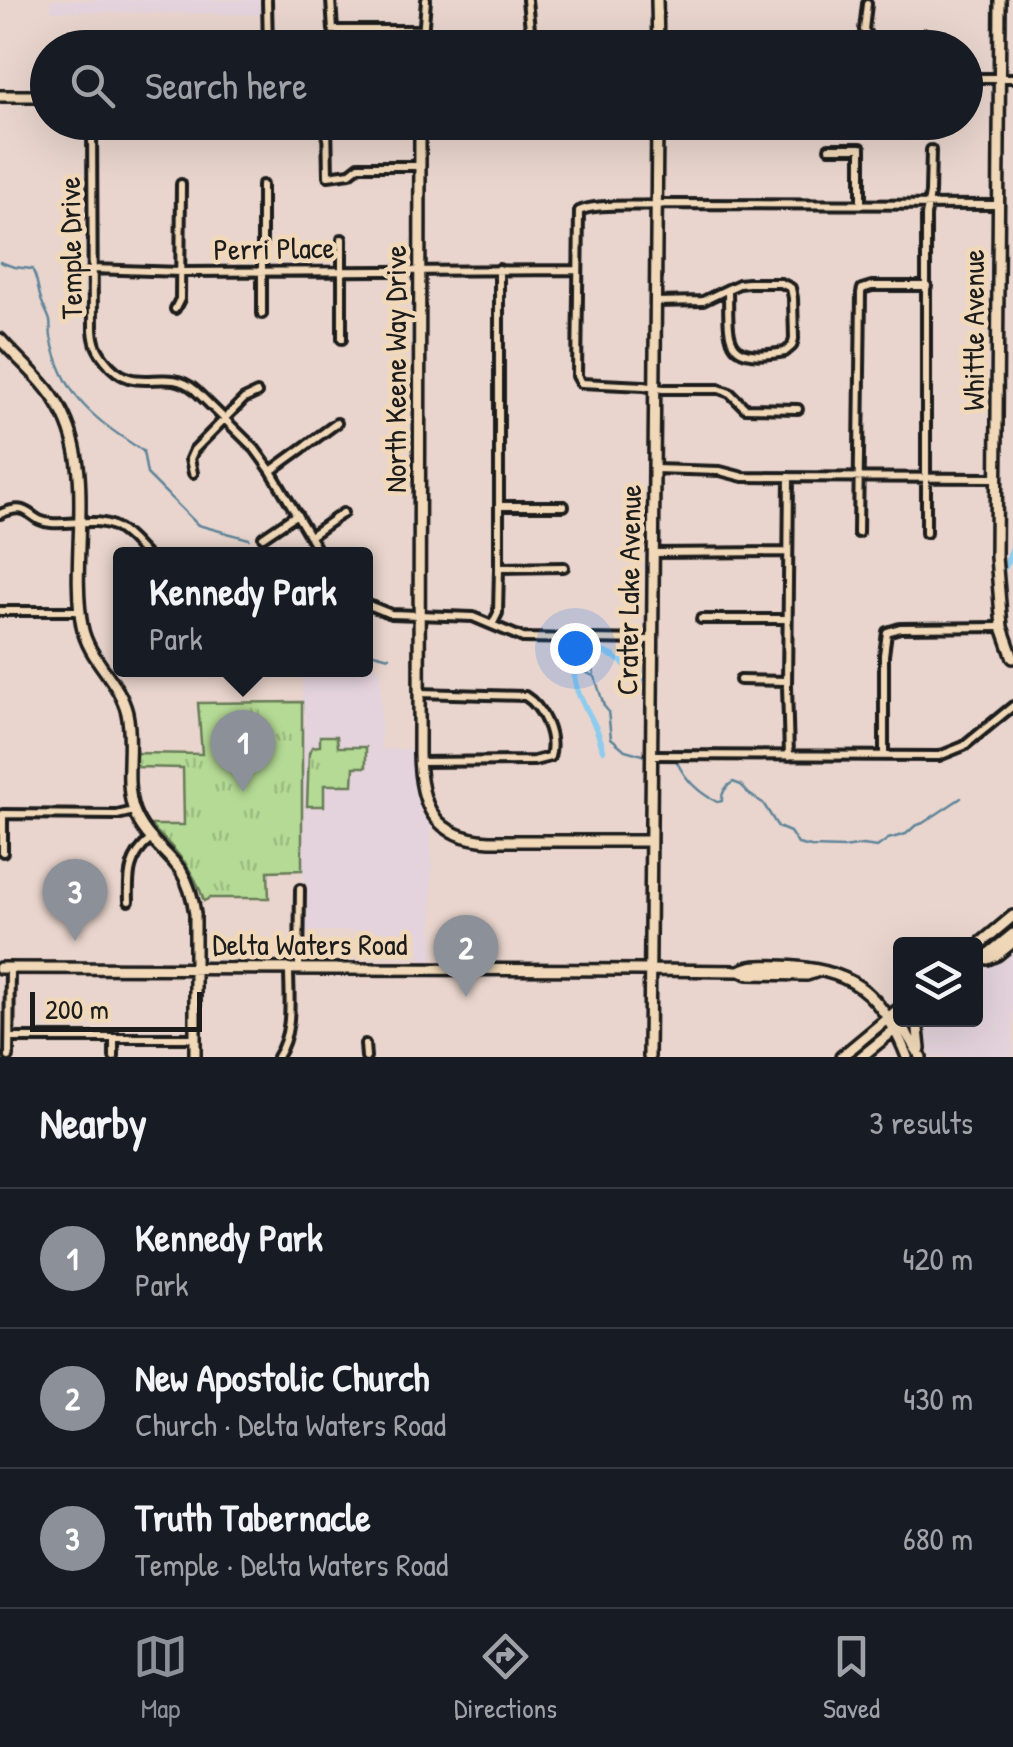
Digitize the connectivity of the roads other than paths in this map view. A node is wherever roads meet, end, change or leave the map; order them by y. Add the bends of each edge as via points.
1 (267, 0) edge
2 (331, 0) edge
3 (426, 0) edge
4 (527, 0) edge
5 (657, 0) edge
6 (1000, 3) edge
7 (867, 4) dead end
8 (1013, 6) edge
9 (268, 30) edge
10 (424, 30) joint
11 (530, 30) edge
12 (658, 30) edge
13 (864, 30) edge
14 (983, 78) edge
15 (999, 78) junction
16 (1013, 78) edge
17 (0, 96) edge
18 (30, 96) edge
19 (92, 140) edge
20 (327, 140) edge
21 (420, 140) edge
22 (657, 140) edge
23 (829, 148) dead end
24 (931, 150) dead end
25 (420, 166) junction
26 (180, 184) dead end
27 (262, 185) dead end
28 (861, 204) junction
29 (928, 204) junction
30 (998, 205) junction
31 (656, 206) junction
32 (342, 238) dead end
33 (92, 269) junction
34 (342, 269) junction
35 (420, 270) junction
36 (499, 270) junction
37 (577, 270) junction
38 (262, 271) junction
39 (180, 272) junction
40 (927, 286) junction
41 (728, 289) junction
42 (655, 302) junction
43 (175, 309) dead end
44 (262, 314) dead end
45 (0, 339) edge
46 (342, 339) dead end
47 (654, 388) junction
48 (257, 393) dead end
49 (798, 409) dead end
50 (225, 419) junction
51 (336, 422) dead end
52 (654, 469) junction
53 (271, 471) junction
54 (193, 473) dead end
55 (789, 477) junction
56 (858, 478) junction
57 (926, 478) junction
58 (997, 478) junction
59 (499, 506) junction
60 (564, 506) dead end
61 (0, 514) edge
62 (296, 514) junction
63 (343, 514) dead end
64 (79, 523) junction
65 (858, 533) dead end
66 (926, 533) dead end
67 (263, 536) dead end
68 (310, 536) junction
69 (137, 547) edge
70 (316, 547) edge
71 (788, 552) junction
72 (653, 553) junction
73 (499, 568) junction
74 (564, 568) dead end
75 (373, 607) edge
76 (0, 610) edge
77 (80, 611) junction
78 (420, 615) junction
79 (701, 619) dead end
80 (788, 619) junction
81 (492, 625) junction
82 (1002, 626) junction
83 (652, 640) junction
84 (1013, 658) edge
85 (740, 680) dead end
86 (787, 681) junction
87 (419, 693) junction
88 (1013, 706) edge
89 (651, 755) junction
90 (789, 756) junction
91 (884, 756) junction
92 (420, 762) junction
93 (134, 811) junction
94 (2, 814) edge
95 (150, 840) junction
96 (650, 841) junction
97 (3, 852) dead end
98 (300, 889) dead end
99 (128, 902) dead end
100 (1013, 916) edge
101 (1013, 934) edge
102 (983, 941) edge
103 (1013, 942) edge
104 (983, 958) edge
105 (983, 961) edge
106 (5, 968) edge
107 (196, 969) junction
108 (294, 969) junction
109 (649, 970) junction
110 (893, 1014) edge
111 (888, 1018) junction
112 (893, 1021) edge
113 (898, 1027) edge
114 (900, 1027) edge
115 (902, 1027) edge
116 (919, 1027) edge
117 (10, 1038) junction
118 (114, 1038) junction
119 (195, 1038) junction
120 (366, 1044) dead end
121 (8, 1057) edge
122 (114, 1057) edge
123 (195, 1057) edge
124 (277, 1057) edge
125 (366, 1057) edge
126 (648, 1057) edge
127 (841, 1057) edge
128 (861, 1057) edge
129 (908, 1057) edge
130 (921, 1057) edge

1 - 9 street
2 - 10 street via 333,30
3 - 10 street
4 - 11 street
5 - 12 street
6 - 8 street
6 - 15 street, Whittle Avenue
7 - 13 street
14 - 15 street
15 - 16 street
15 - 30 street, Whittle Avenue
17 - 18 street
19 - 33 street, Temple Drive
20 - 25 street via 326,174 360,166
21 - 25 street, North Keene Way Drive
22 - 31 street, Crater Lake Avenue
23 - 28 street via 861,148
24 - 29 street
25 - 35 street, North Keene Way Drive
26 - 39 street
27 - 38 street
28 - 29 street
28 - 31 street
29 - 30 street
29 - 40 street
30 - 58 street, Whittle Avenue
31 - 37 street via 578,211
31 - 42 street, Crater Lake Avenue
32 - 34 street
33 - 39 street, Perri Place
33 - 50 street, Temple Drive via 95,344 113,372 126,379 184,382
34 - 35 street, Perri Place
34 - 38 street, Perri Place
34 - 46 street
35 - 36 street, Perri Place
35 - 78 street, North Keene Way Drive
36 - 37 street, Perri Place
36 - 59 street
37 - 47 street via 580,384
38 - 39 street, Perri Place
38 - 44 street
39 - 43 street
40 - 56 street via 862,289
40 - 57 street
41 - 41 street via 748,283 791,288 789,350 746,354 734,348
41 - 42 street via 702,301
42 - 47 street, Crater Lake Avenue
45 - 64 street via 45,386 68,426 77,456
47 - 49 street via 726,390 746,408
47 - 52 street, Crater Lake Avenue
48 - 50 street
50 - 53 street, Temple Drive
50 - 54 street via 194,450
51 - 53 street
52 - 55 street
52 - 72 street, Crater Lake Avenue
53 - 62 street, Temple Drive
55 - 56 street
55 - 71 street
56 - 57 street
56 - 65 street
57 - 58 street
57 - 66 street
58 - 82 street, Whittle Avenue
59 - 60 street
59 - 73 street
61 - 64 street via 17,508 47,523
62 - 67 street
62 - 68 street, Temple Drive
63 - 68 street
64 - 69 street via 115,527
64 - 77 street
68 - 70 street, Temple Drive
71 - 72 street
71 - 80 street
72 - 83 street, Crater Lake Avenue
73 - 74 street
73 - 81 street
75 - 78 street
76 - 77 street
77 - 93 street via 84,636 126,711
78 - 81 street via 466,616
78 - 87 street, North Keene Way Drive
79 - 80 street
80 - 86 street
81 - 83 street via 530,639
82 - 84 street, Whittle Avenue
82 - 91 street via 887,632
83 - 89 street, Crater Lake Avenue
85 - 86 street
86 - 90 street
87 - 92 street, North Keene Way Drive
87 - 92 street via 525,696 538,706 552,741 550,756 534,762
88 - 91 street via 949,753
89 - 90 street
89 - 96 street, Crater Lake Avenue
90 - 91 street
92 - 96 street, North Keene Way Drive via 428,806 463,837
93 - 94 street
93 - 95 street
94 - 97 street
95 - 99 street via 131,862
95 - 107 street via 181,871 192,897
96 - 109 street, Crater Lake Avenue
98 - 108 street
100 - 102 street
101 - 104 street
103 - 105 street
106 - 107 street, Delta Waters Road
106 - 117 street
107 - 108 street, Delta Waters Road
107 - 119 street
108 - 109 street, Delta Waters Road
108 - 124 street via 289,1029
109 - 111 street, Delta Waters Road via 805,966 852,980
109 - 126 street, Crater Lake Avenue
110 - 111 street
111 - 112 street, Delta Waters Road
111 - 127 street
113 - 128 street
114 - 129 street, Delta Waters Road
115 - 130 street, Delta Waters Road
116 - 130 street
117 - 118 street
117 - 121 street
118 - 119 street
118 - 122 street
119 - 123 street
120 - 125 street

